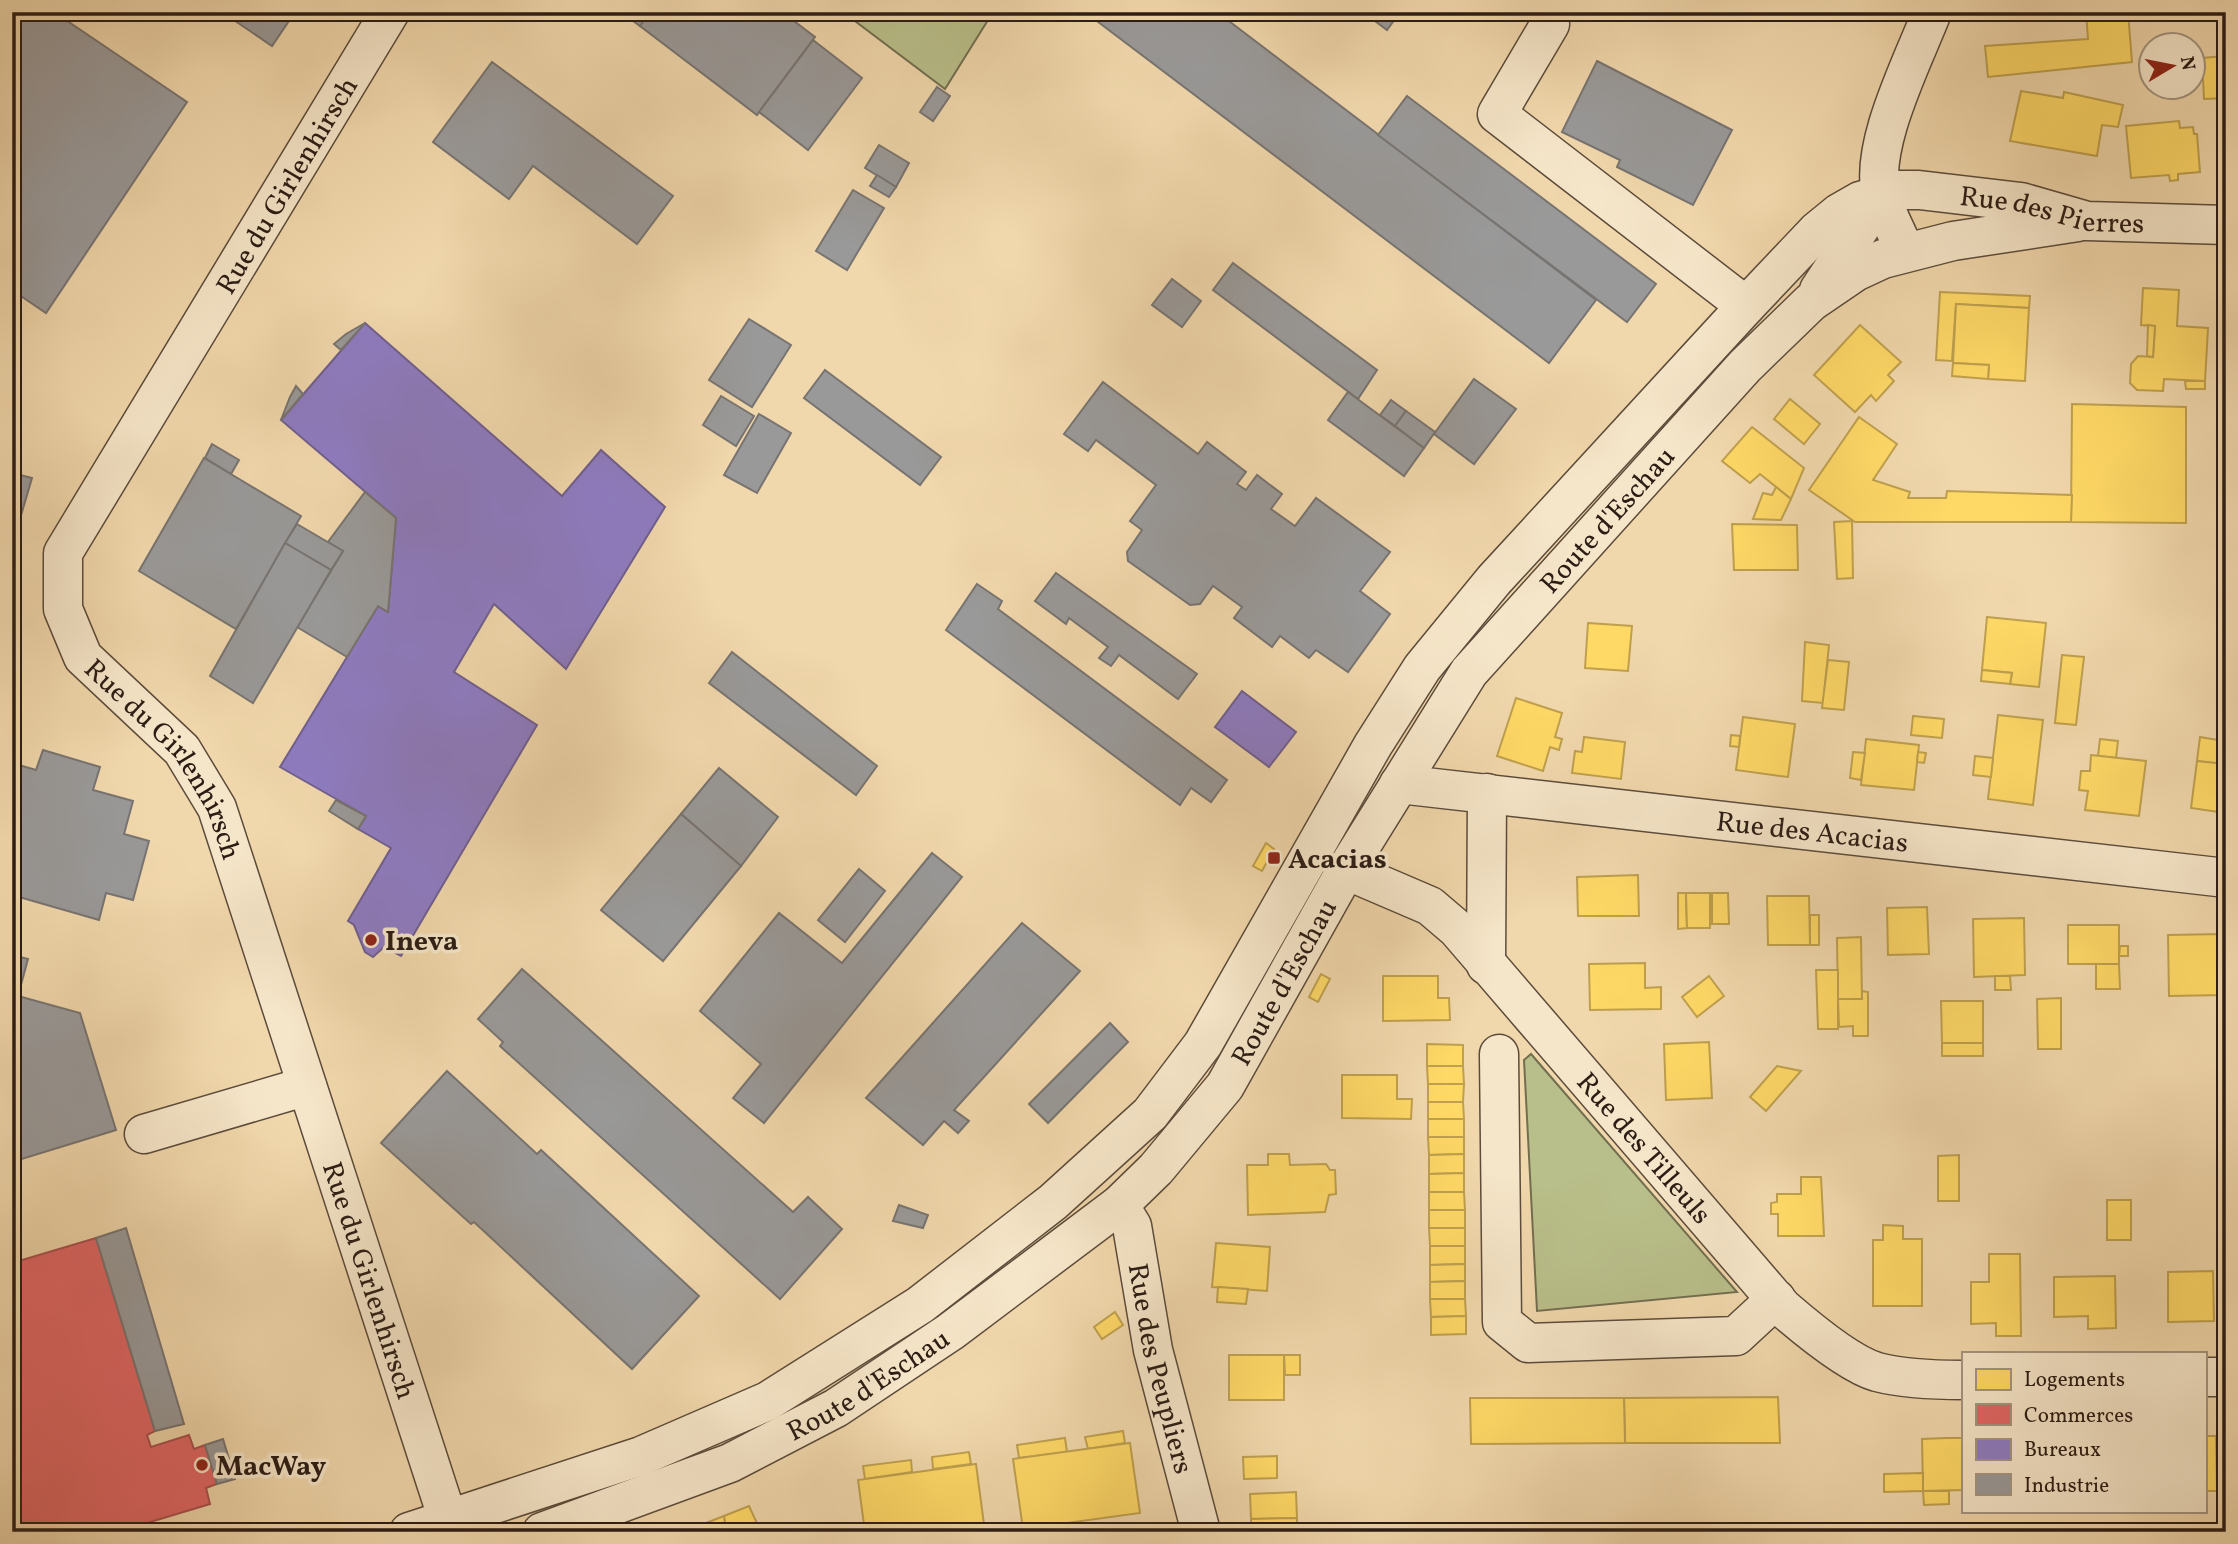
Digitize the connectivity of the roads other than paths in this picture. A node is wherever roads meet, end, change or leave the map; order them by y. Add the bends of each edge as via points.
1 (390, 12) edge
2 (1932, 12) edge
3 (1550, 24) dead end
4 (1881, 196) junction
5 (2087, 221) junction
6 (2226, 225) edge
7 (1905, 252) junction
8 (1811, 303) junction
9 (1746, 306) junction
10 (1399, 784) junction
11 (1487, 793) junction
12 (1346, 870) junction
13 (2226, 878) edge
14 (1486, 965) junction
15 (1499, 1054) dead end
16 (307, 1086) junction
17 (144, 1135) dead end
18 (1119, 1205) junction
19 (1776, 1299) junction
20 (2206, 1377) edge
21 (2226, 1377) edge
22 (1962, 1380) edge
23 (450, 1526) edge
24 (410, 1532) edge
25 (542, 1532) edge
26 (1201, 1532) edge

1 - 16 street, Rue du Girlenhirsch via 62,553 63,609 83,657 183,750 217,808
2 - 4 street via 1882,149
3 - 9 street via 1497,114
4 - 5 street, Rue des Pierres via 1899,190 1949,192 2021,202
4 - 7 street
4 - 8 street
4 - 9 street, Route d'Eschau via 1839,213
5 - 6 street, Rue des Pierres
5 - 7 street, Route d'Eschau
7 - 8 street, Route d'Eschau via 1855,272
8 - 10 street, Route d'Eschau via 1745,366 1469,672
9 - 23 street, Route d'Eschau via 1486,588 1422,668 1373,745 1203,1044 1150,1114 1053,1202 920,1305 768,1401 641,1456
10 - 11 street, Rue des Acacias
10 - 12 street, Route d'Eschau
11 - 13 street, Rue des Acacias
11 - 14 street
12 - 14 street, Rue des Tilleuls via 1430,906 1457,929
12 - 18 street, Route d'Eschau via 1225,1086 1156,1169
14 - 19 street, Rue des Tilleuls
15 - 19 street via 1502,1322 1528,1343 1736,1336
16 - 17 street
16 - 23 street, Rue du Girlenhirsch
18 - 25 street, Route d'Eschau via 950,1332 836,1408 730,1463
18 - 26 street, Rue des Peupliers via 1132,1226 1153,1350
19 - 22 street, Rue des Tilleuls via 1815,1335 1875,1371
20 - 21 street
23 - 24 street, Route d'Eschau

